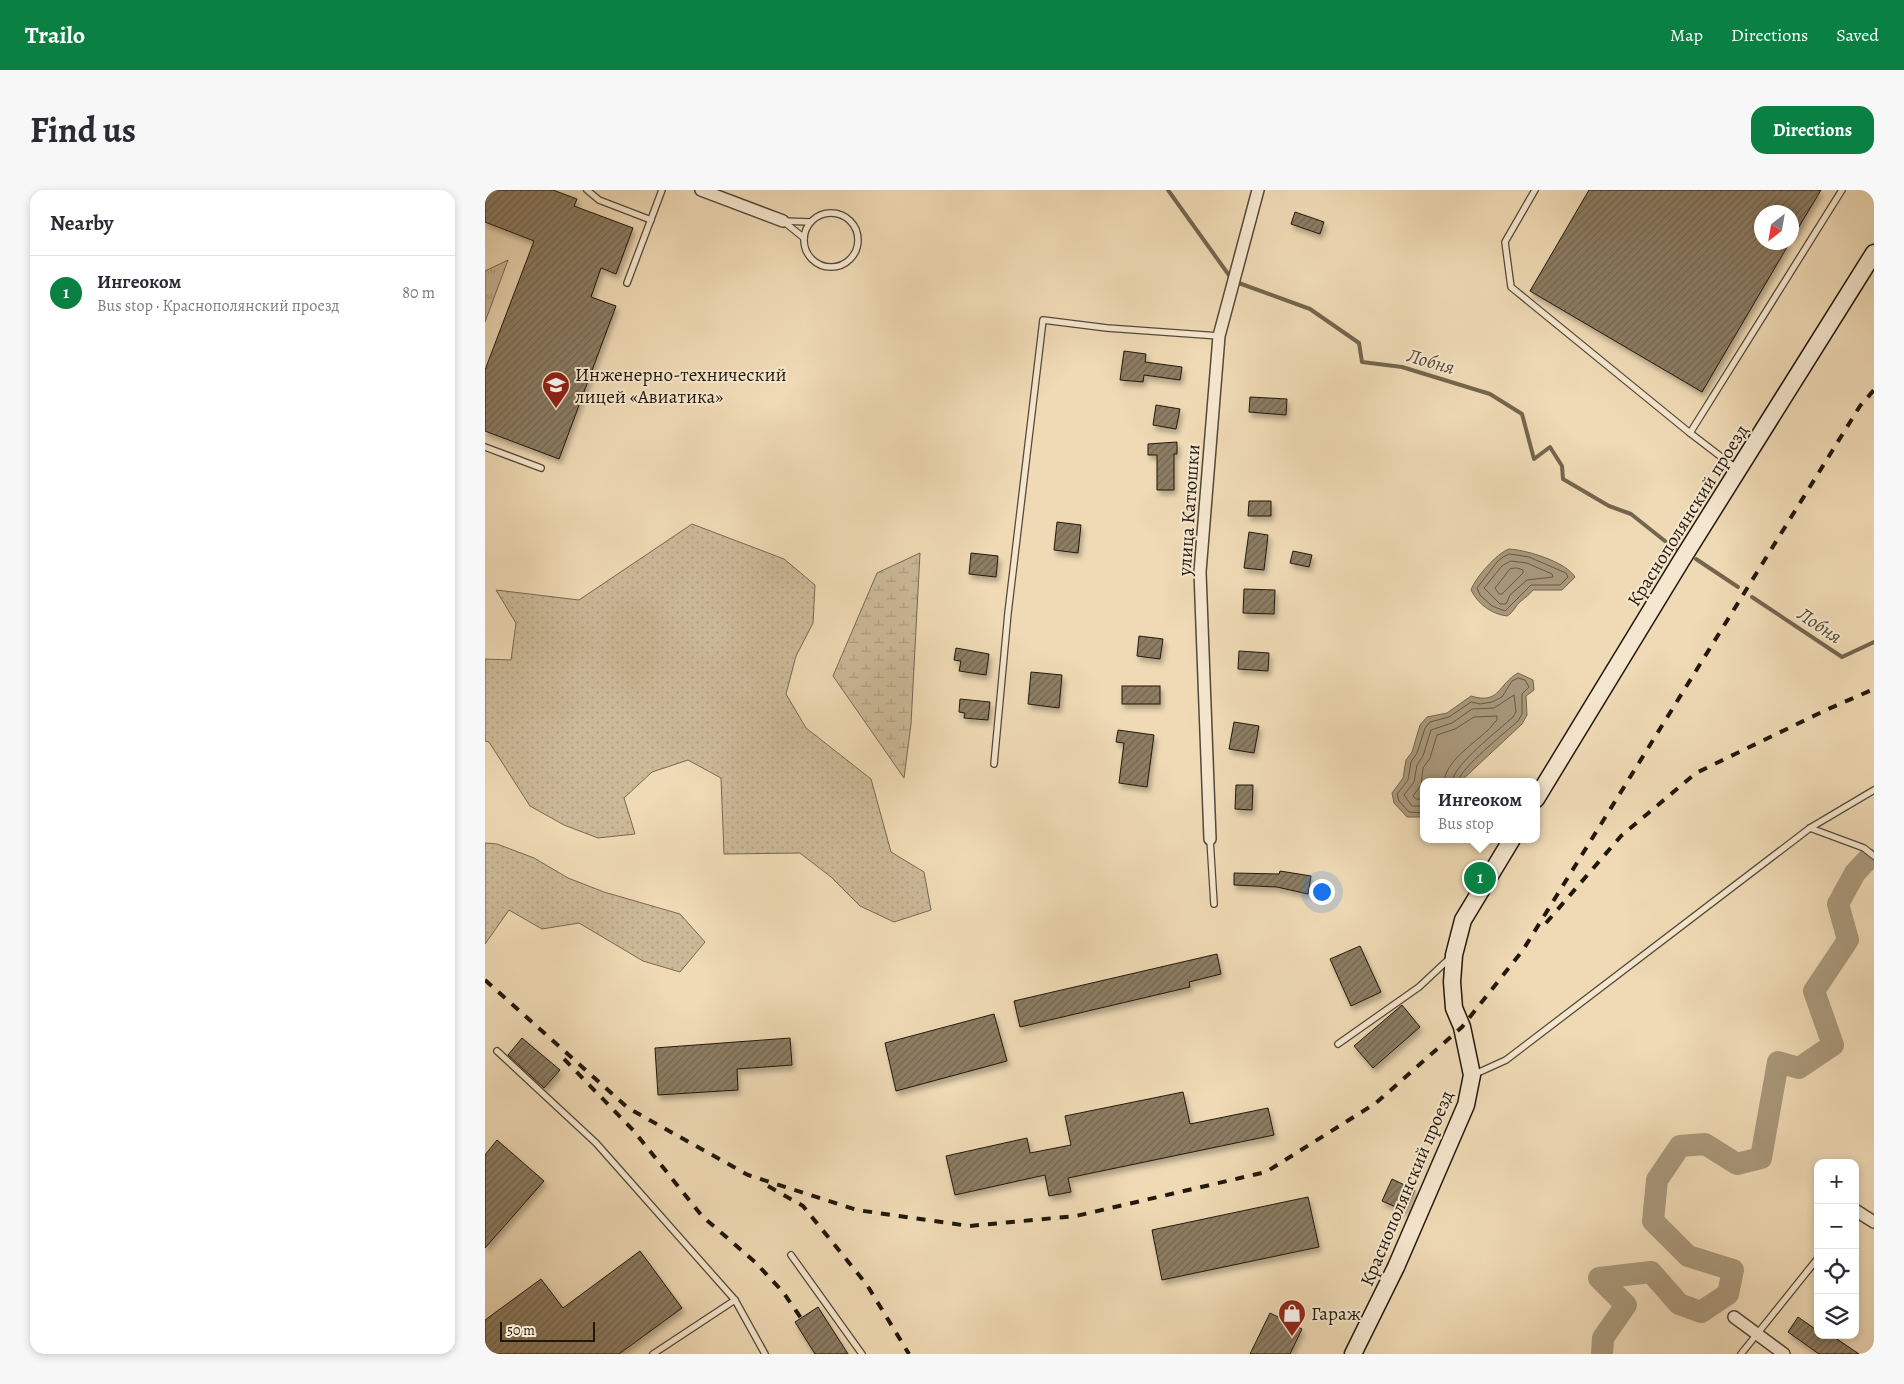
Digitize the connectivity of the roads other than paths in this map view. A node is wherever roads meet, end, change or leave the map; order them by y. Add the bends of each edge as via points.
1 (587, 190) edge
2 (662, 190) edge
3 (701, 190) edge
4 (1258, 190) edge
5 (1535, 190) edge
6 (1842, 190) edge
7 (651, 220) junction
8 (783, 221) junction
9 (810, 222) junction
10 (804, 238) junction
11 (1874, 253) edge
12 (627, 284) dead end
13 (1219, 336) junction
14 (1690, 434) junction
15 (485, 447) edge
16 (541, 468) dead end
17 (1739, 470) junction
18 (994, 764) dead end
19 (1874, 790) edge
20 (1540, 793) edge
21 (1810, 828) junction
22 (1210, 838) joint
23 (1510, 843) edge
24 (1874, 856) edge
25 (1214, 904) dead end
26 (1454, 955) junction
27 (1338, 1044) dead end
28 (497, 1051) dead end
29 (1472, 1075) junction
30 (1859, 1213) edge
31 (1874, 1222) edge
32 (791, 1255) dead end
33 (1814, 1263) edge
34 (735, 1300) junction
35 (1734, 1317) dead end
36 (1758, 1334) junction
37 (653, 1354) edge
38 (765, 1354) edge
39 (862, 1354) edge
40 (1353, 1354) edge
41 (1741, 1354) edge
42 (1784, 1354) edge

1 - 7 lane via 599,200
2 - 7 lane
3 - 8 street
4 - 13 street, улица Катюшки
5 - 14 lane via 1505,242 1511,287
6 - 14 lane
7 - 12 lane
8 - 9 lane
8 - 10 lane
9 - 10 lane
9 - 10 lane via 825,213 842,215 855,228 854,252 841,264 823,265 809,255
11 - 17 main road, Краснополянский проезд
13 - 18 lane via 1043,320 1008,613
13 - 22 street, улица Катюшки via 1200,572
14 - 17 lane
15 - 16 lane
17 - 20 main road, Краснополянский проезд
19 - 21 lane
21 - 24 lane via 1864,848
21 - 29 lane via 1506,1060
22 - 25 lane
23 - 26 main road, Краснополянский проезд via 1463,920
26 - 27 lane via 1419,987
26 - 29 main road, Краснополянский проезд via 1454,1008 1462,1027
28 - 34 lane via 596,1143
29 - 40 main road, Краснополянский проезд via 1459,1125 1396,1268
30 - 31 street
32 - 39 lane
33 - 36 lane
34 - 37 lane
34 - 38 lane
35 - 36 street
36 - 41 lane
36 - 42 street

